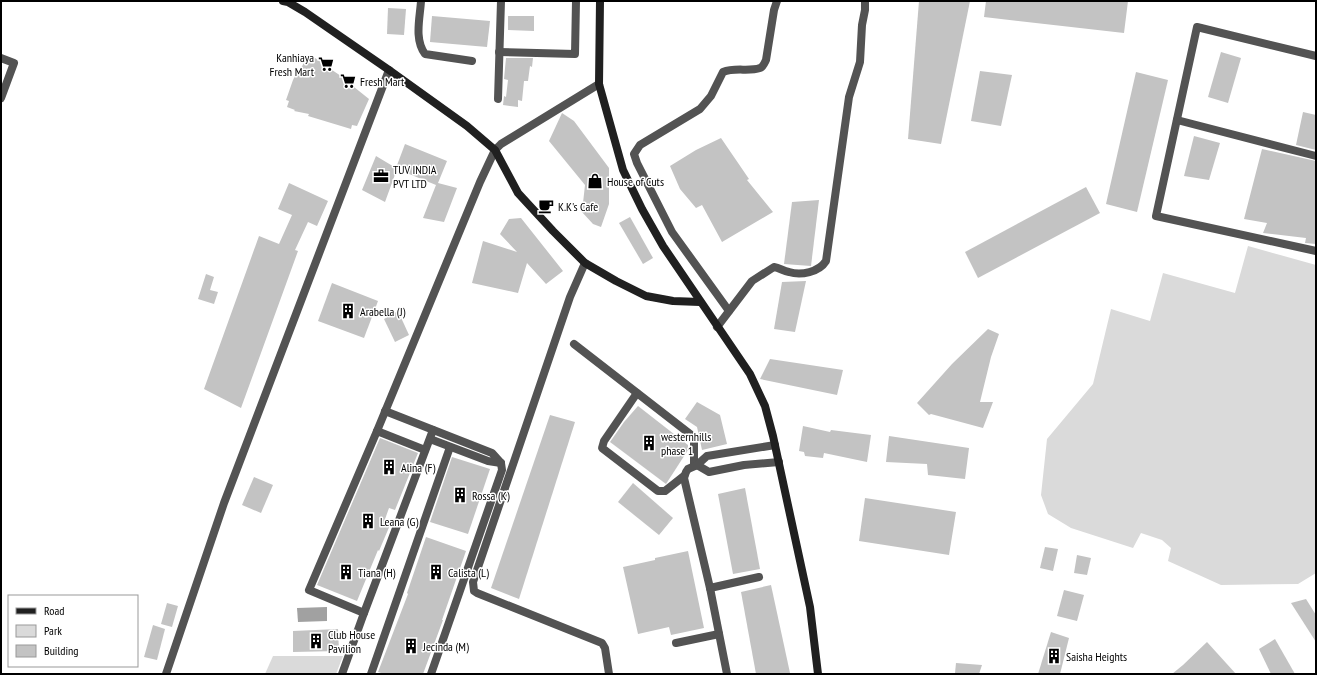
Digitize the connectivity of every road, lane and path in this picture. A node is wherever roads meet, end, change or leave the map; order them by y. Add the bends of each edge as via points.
1 (283, 1) edge
2 (421, 1) edge
3 (500, 1) edge
4 (576, 1) edge
5 (600, 1) edge
6 (777, 1) edge
7 (865, 1) edge
8 (499, 52) junction
9 (1316, 56) edge
10 (1, 58) edge
11 (472, 61) dead end
12 (389, 70) junction
13 (599, 84) junction
14 (1, 98) edge
15 (498, 99) dead end
16 (1177, 120) junction
17 (496, 150) junction
18 (1316, 156) edge
19 (1316, 251) edge
20 (585, 263) junction
21 (700, 302) junction
22 (729, 311) junction
23 (717, 327) junction
24 (574, 344) dead end
25 (638, 393) junction
26 (385, 411) junction
27 (433, 430) junction
28 (377, 431) junction
29 (430, 439) junction
30 (775, 445) junction
31 (450, 447) junction
32 (425, 450) junction
33 (501, 462) junction
34 (779, 462) junction
35 (696, 466) junction
36 (684, 476) junction
37 (759, 577) dead end
38 (710, 588) junction
39 (364, 613) junction
40 (719, 634) junction
41 (676, 643) dead end
42 (166, 674) edge
43 (342, 674) edge
44 (371, 674) edge
45 (431, 674) edge
46 (610, 674) edge
47 (727, 674) edge
48 (818, 674) edge

1 - 12 street via 305,12
2 - 11 street via 418,39 425,54
3 - 8 street
4 - 8 street via 575,54
5 - 13 street
6 - 22 street via 766,60 762,66 729,69 723,72 711,96 700,109 640,145 634,154 672,232
7 - 22 street via 860,62 849,98 826,261 819,268 805,274 774,267 752,281
8 - 15 street
9 - 16 street via 1197,27
10 - 14 street via 14,63
12 - 17 street
12 - 42 street via 224,502
13 - 17 street via 501,144
13 - 21 street via 623,170 662,246
16 - 18 street
16 - 19 street via 1156,216
17 - 20 street via 518,193
17 - 26 street via 480,182
20 - 21 street via 646,296
20 - 46 street via 570,297 473,587 477,593 602,643
21 - 23 street
22 - 23 street
23 - 30 street via 750,374 765,406
24 - 25 street
25 - 35 street via 694,439
25 - 36 street via 604,441 602,448 658,491 665,491
26 - 27 street
26 - 28 street
27 - 29 street
27 - 33 street via 492,453
28 - 32 street
28 - 39 street via 309,590
29 - 31 street
29 - 32 street
30 - 34 street
30 - 35 street via 708,456
31 - 33 street via 488,461
31 - 44 street
32 - 39 street
33 - 45 street via 502,470
34 - 35 street via 744,465 710,472
34 - 48 street via 810,607
35 - 36 street via 688,469
36 - 38 street
37 - 38 street
38 - 40 street
39 - 43 street
40 - 41 street
40 - 47 street

